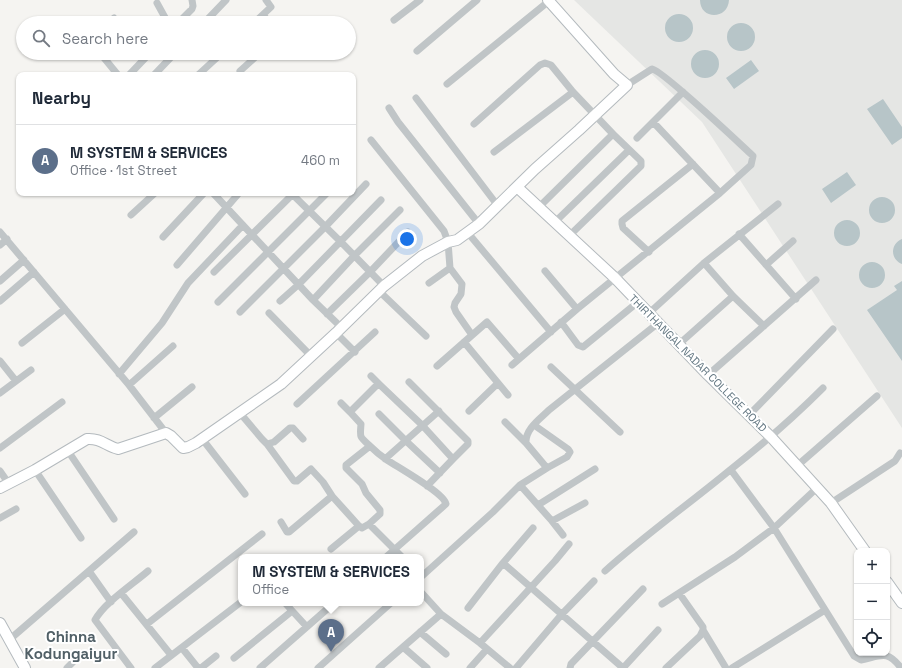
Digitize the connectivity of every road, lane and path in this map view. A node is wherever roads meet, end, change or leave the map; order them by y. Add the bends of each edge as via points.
1 (192, 0) edge
2 (226, 0) edge
3 (266, 0) edge
4 (420, 0) edge
5 (478, 0) edge
6 (548, 1) edge
7 (157, 3) dead end
8 (263, 15) edge
9 (164, 16) edge
10 (184, 16) edge
11 (211, 16) edge
12 (394, 20) dead end
13 (416, 51) dead end
14 (106, 60) edge
15 (143, 60) edge
16 (168, 60) edge
17 (214, 60) edge
18 (252, 60) edge
19 (240, 71) dead end
20 (116, 72) edge
21 (132, 72) edge
22 (157, 72) edge
23 (201, 72) edge
24 (447, 84) dead end
25 (626, 85) junction
26 (573, 92) junction
27 (683, 92) junction
28 (416, 98) dead end
29 (389, 108) dead end
30 (595, 116) junction
31 (654, 123) junction
32 (474, 124) dead end
33 (613, 134) junction
34 (637, 138) dead end
35 (371, 140) dead end
36 (630, 150) junction
37 (494, 152) dead end
38 (693, 164) junction
39 (366, 184) dead end
40 (517, 187) junction
41 (720, 193) junction
42 (356, 194) edge
43 (152, 196) edge
44 (201, 196) edge
45 (216, 196) edge
46 (236, 196) edge
47 (289, 196) edge
48 (295, 196) edge
49 (324, 196) edge
50 (355, 196) edge
51 (382, 200) dead end
52 (778, 204) dead end
53 (498, 206) junction
54 (227, 207) junction
55 (539, 207) junction
56 (400, 210) dead end
57 (310, 211) junction
58 (132, 215) dead end
59 (555, 222) junction
60 (479, 224) junction
61 (243, 225) junction
62 (325, 227) junction
63 (0, 232) edge
64 (408, 232) dead end
65 (468, 233) junction
66 (251, 234) junction
67 (739, 234) junction
68 (570, 236) junction
69 (163, 237) dead end
70 (7, 239) junction
71 (793, 241) dead end
72 (341, 242) junction
73 (448, 242) junction
74 (0, 245) edge
75 (268, 252) junction
76 (649, 252) junction
77 (354, 256) junction
78 (24, 260) junction
79 (704, 263) junction
80 (177, 264) dead end
81 (766, 265) junction
82 (284, 268) junction
83 (450, 268) junction
84 (545, 271) dead end
85 (34, 272) junction
86 (214, 272) dead end
87 (370, 272) junction
88 (615, 278) junction
89 (816, 280) dead end
90 (0, 281) edge
91 (429, 283) dead end
92 (298, 285) junction
93 (381, 289) junction
94 (733, 296) junction
95 (796, 298) junction
96 (0, 300) edge
97 (313, 300) junction
98 (280, 301) dead end
99 (218, 302) dead end
100 (638, 302) junction
101 (65, 309) junction
102 (577, 309) junction
103 (240, 312) dead end
104 (269, 313) dead end
105 (327, 314) junction
106 (648, 314) junction
107 (561, 322) junction
108 (657, 324) junction
109 (764, 326) junction
110 (833, 329) dead end
111 (339, 331) junction
112 (375, 332) dead end
113 (551, 332) junction
114 (472, 335) junction
115 (426, 336) dead end
116 (464, 342) junction
117 (22, 343) dead end
118 (678, 345) junction
119 (173, 346) dead end
120 (355, 352) junction
121 (311, 356) junction
122 (519, 359) junction
123 (0, 361) edge
124 (512, 365) dead end
125 (437, 366) dead end
126 (551, 367) dead end
127 (31, 370) dead end
128 (119, 374) junction
129 (708, 375) junction
130 (371, 376) dead end
131 (16, 381) junction
132 (408, 382) dead end
133 (498, 383) junction
134 (379, 384) junction
135 (129, 385) junction
136 (192, 387) dead end
137 (824, 388) dead end
138 (575, 390) junction
139 (0, 393) edge
140 (508, 395) dead end
141 (877, 396) dead end
142 (62, 402) dead end
143 (297, 404) dead end
144 (341, 404) dead end
145 (469, 410) dead end
146 (439, 411) junction
147 (350, 412) junction
148 (240, 413) junction
149 (379, 414) dead end
150 (749, 414) junction
151 (154, 418) junction
152 (504, 422) dead end
153 (422, 425) junction
154 (534, 425) junction
155 (620, 432) dead end
156 (166, 434) junction
157 (771, 437) junction
158 (303, 439) dead end
159 (203, 440) junction
160 (405, 440) junction
161 (526, 443) junction
162 (267, 444) junction
163 (370, 446) junction
164 (0, 448) edge
165 (68, 451) junction
166 (900, 453) dead end
167 (385, 459) junction
168 (453, 459) junction
169 (798, 465) junction
170 (547, 468) junction
171 (595, 469) dead end
172 (35, 470) junction
173 (731, 470) junction
174 (0, 471) edge
175 (440, 473) junction
176 (520, 485) junction
177 (4, 486) edge
178 (427, 486) junction
179 (818, 487) junction
180 (246, 494) dead end
181 (332, 496) junction
182 (585, 503) dead end
183 (831, 503) junction
184 (538, 505) junction
185 (16, 509) dead end
186 (0, 518) edge
187 (114, 519) dead end
188 (552, 521) junction
189 (280, 522) dead end
190 (369, 524) junction
191 (359, 526) junction
192 (533, 528) dead end
193 (774, 528) junction
194 (134, 532) dead end
195 (262, 534) dead end
196 (563, 535) dead end
197 (81, 538) dead end
198 (569, 544) dead end
199 (863, 548) edge
200 (331, 549) dead end
201 (395, 550) junction
202 (242, 554) edge
203 (390, 554) edge
204 (399, 554) edge
205 (238, 557) edge
206 (503, 563) junction
207 (605, 570) dead end
208 (89, 571) junction
209 (148, 571) dead end
210 (424, 573) edge
211 (594, 581) dead end
212 (888, 584) edge
213 (531, 588) junction
214 (644, 589) dead end
215 (122, 593) junction
216 (679, 593) junction
217 (424, 595) edge
218 (111, 602) junction
219 (902, 603) edge
220 (238, 604) edge
221 (662, 604) dead end
222 (289, 606) edge
223 (331, 606) edge
224 (388, 606) edge
225 (468, 608) dead end
226 (825, 610) junction
227 (441, 614) junction
228 (562, 614) junction
229 (0, 623) edge
230 (147, 624) junction
231 (307, 627) junction
232 (658, 630) dead end
233 (703, 630) junction
234 (420, 632) junction
235 (9, 640) junction
236 (593, 642) junction
237 (480, 643) junction
238 (403, 647) junction
239 (182, 648) junction
240 (486, 649) junction
241 (446, 654) dead end
242 (171, 655) junction
243 (79, 656) dead end
244 (216, 656) dead end
245 (234, 658) dead end
246 (570, 667) edge
247 (25, 668) edge
248 (67, 668) edge
249 (131, 668) edge
250 (155, 668) edge
251 (198, 668) edge
252 (201, 668) edge
253 (260, 668) edge
254 (318, 668) edge
255 (379, 668) edge
256 (426, 668) edge
257 (470, 668) edge
258 (510, 668) edge
259 (516, 668) edge
260 (623, 668) edge
261 (666, 668) edge
262 (726, 668) edge
263 (732, 668) edge
264 (901, 668) edge

1 - 10 street via 193,6
2 - 11 street
3 - 8 street via 271,7
4 - 12 street
5 - 13 street
6 - 24 street
6 - 25 street
7 - 9 street
14 - 20 street
15 - 21 street
16 - 22 street
17 - 23 street
18 - 19 street
25 - 27 street via 652,69
25 - 30 street
26 - 30 street
26 - 32 street via 551,65 545,63
26 - 37 street
27 - 31 street
27 - 41 street via 753,156 751,165
28 - 53 street
29 - 60 street
30 - 33 street
30 - 40 street
31 - 34 street
31 - 38 street
33 - 36 street
33 - 55 street
35 - 73 street via 444,230
36 - 59 street
36 - 68 street via 640,161 640,168
38 - 41 street
38 - 76 street via 622,221 624,228
39 - 42 street
40 - 53 street
40 - 55 street, THIRTHANGAL NADAR COLLEGE ROAD
41 - 76 street
43 - 58 street
44 - 69 street
45 - 54 street
46 - 54 street
47 - 66 street
48 - 57 street
49 - 57 street
50 - 62 street
51 - 72 street
52 - 67 street
53 - 60 street
54 - 61 street
54 - 80 street
55 - 59 street, THIRTHANGAL NADAR COLLEGE ROAD
56 - 77 street
57 - 62 street
57 - 75 street
59 - 68 street, THIRTHANGAL NADAR COLLEGE ROAD
60 - 65 street
61 - 66 street
61 - 128 street via 188,283 159,328
62 - 72 street
62 - 82 street
63 - 70 street
64 - 87 street
65 - 73 street
65 - 113 street
66 - 75 street
66 - 86 street
67 - 79 street
67 - 81 street
68 - 88 street, THIRTHANGAL NADAR COLLEGE ROAD
70 - 74 street
70 - 78 street
71 - 81 street
72 - 77 street
72 - 92 street
73 - 83 street
73 - 93 street via 422,256
75 - 82 street
75 - 99 street
76 - 88 street
77 - 87 street
77 - 97 street
78 - 85 street
78 - 90 street
79 - 94 street
79 - 106 street
81 - 95 street
82 - 92 street
82 - 103 street
83 - 91 street
83 - 114 street via 462,284 461,294 454,307
84 - 102 street
85 - 96 street
85 - 101 street
87 - 93 street
87 - 105 street
88 - 100 street, THIRTHANGAL NADAR COLLEGE ROAD
88 - 102 street
89 - 95 street
92 - 97 street
92 - 98 street
93 - 111 street
93 - 115 street
94 - 109 street
94 - 118 street
95 - 109 street
97 - 105 street
100 - 106 street, THIRTHANGAL NADAR COLLEGE ROAD
100 - 107 street via 583,347 578,345
101 - 117 street
101 - 128 street
102 - 107 street
104 - 121 street
105 - 111 street
106 - 108 street, THIRTHANGAL NADAR COLLEGE ROAD
107 - 113 street
108 - 118 street, THIRTHANGAL NADAR COLLEGE ROAD
108 - 138 street
109 - 129 street
110 - 150 street
111 - 120 street
111 - 121 street
112 - 120 street
113 - 122 street
114 - 116 street
114 - 122 street via 487,322
116 - 125 street
116 - 133 street
118 - 129 street, THIRTHANGAL NADAR COLLEGE ROAD
119 - 135 street
120 - 143 street
121 - 148 street via 281,384
122 - 124 street
123 - 131 street
126 - 138 street
127 - 131 street
128 - 135 street
129 - 150 street, THIRTHANGAL NADAR COLLEGE ROAD
130 - 134 street
131 - 139 street
132 - 146 street
133 - 140 street
133 - 145 street
134 - 147 street
134 - 153 street
135 - 151 street
136 - 151 street
137 - 157 street
138 - 154 street
138 - 155 street
141 - 169 street
142 - 164 street
144 - 147 street
146 - 153 street
146 - 168 street via 468,441
147 - 163 street via 361,424 360,437
148 - 159 street
148 - 162 street
149 - 160 street
150 - 157 street, THIRTHANGAL NADAR COLLEGE ROAD
151 - 156 street
152 - 161 street
153 - 160 street
153 - 168 street
154 - 161 street via 526,438
154 - 170 street via 570,452 567,457
156 - 159 street via 183,448
156 - 165 street via 118,449 98,439 87,439
157 - 169 street, THIRTHANGAL NADAR COLLEGE ROAD
157 - 173 street
158 - 162 street via 294,428 290,428 274,442
159 - 180 street
160 - 167 street
160 - 175 street
161 - 170 street
162 - 181 street via 294,481 312,469
163 - 167 street
163 - 190 street via 346,465 380,510 380,514
165 - 172 street
165 - 187 street
166 - 183 street via 896,461
167 - 178 street
168 - 175 street
169 - 179 street, THIRTHANGAL NADAR COLLEGE ROAD
170 - 176 street
171 - 184 street
172 - 177 street
172 - 197 street
173 - 193 street
173 - 207 street via 632,546
174 - 177 street
175 - 178 street
176 - 184 street
176 - 210 street
178 - 201 street via 445,500 446,504
179 - 183 street, THIRTHANGAL NADAR COLLEGE ROAD
179 - 193 street
181 - 189 street via 289,532
181 - 191 street
182 - 188 street
183 - 199 street, THIRTHANGAL NADAR COLLEGE ROAD
184 - 188 street
185 - 186 street
188 - 196 street
190 - 191 street via 362,528
190 - 201 street
191 - 200 street
192 - 206 street
193 - 216 street
193 - 226 street
194 - 208 street
195 - 202 street
198 - 213 street
201 - 203 street
201 - 204 street
205 - 230 street
206 - 213 street
206 - 225 street
208 - 218 street
208 - 235 street
209 - 215 street
211 - 228 street
212 - 219 street
213 - 228 street
213 - 237 street
214 - 236 street
215 - 218 street
215 - 230 street
216 - 221 street
216 - 233 street
217 - 227 street
218 - 249 street via 95,620
220 - 239 street
222 - 231 street
222 - 245 street
223 - 231 street
224 - 254 street
226 - 263 street
226 - 264 street via 856,659 887,655
227 - 234 street
227 - 237 street
228 - 236 street
228 - 259 street
229 - 235 street
230 - 242 street
231 - 253 street
232 - 260 street
233 - 261 street via 700,636
233 - 262 street
234 - 238 street
234 - 241 street
235 - 247 street
236 - 246 street
236 - 260 street
237 - 240 street
238 - 255 street
238 - 256 street
239 - 242 street
239 - 251 street
240 - 257 street
240 - 258 street
242 - 250 street
243 - 248 street
244 - 252 street

